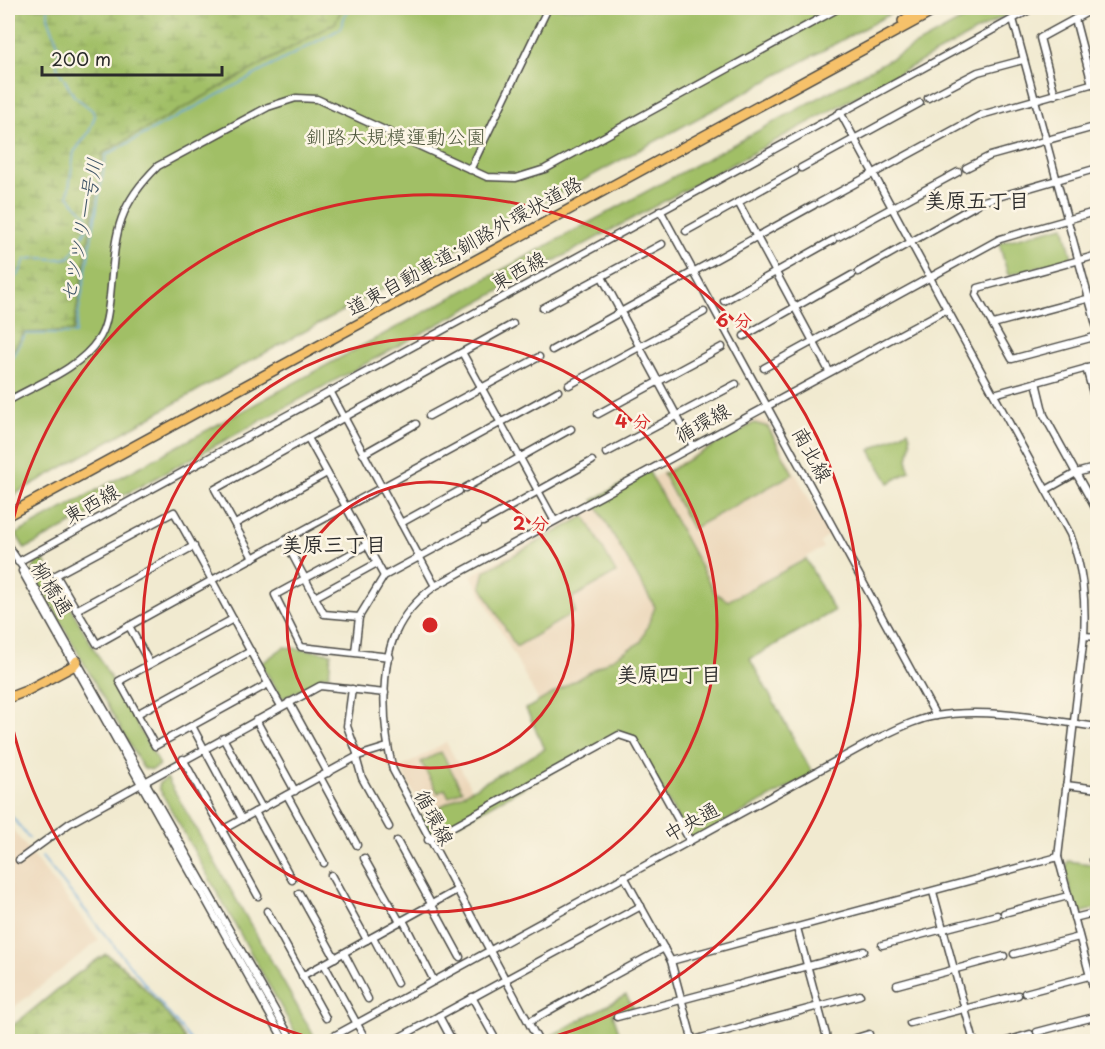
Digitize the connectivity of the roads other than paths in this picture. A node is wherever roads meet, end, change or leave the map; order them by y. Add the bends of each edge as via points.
1 (548, 8) edge
2 (839, 8) edge
3 (922, 8) edge
4 (927, 8) edge
5 (939, 8) edge
6 (1034, 8) edge
7 (1095, 8) edge
8 (1013, 19) junction
9 (1075, 19) junction
10 (903, 21) junction
11 (1023, 60) junction
12 (1095, 83) edge
13 (1055, 94) junction
14 (928, 99) dead end
15 (1035, 100) junction
16 (920, 103) dead end
17 (840, 112) junction
18 (1098, 126) edge
19 (855, 138) junction
20 (1046, 140) junction
21 (966, 168) dead end
22 (1098, 168) edge
23 (470, 170) junction
24 (958, 172) dead end
25 (873, 173) junction
26 (1058, 180) junction
27 (738, 202) junction
28 (892, 208) junction
29 (660, 210) junction
30 (1098, 211) edge
31 (1067, 219) junction
32 (686, 231) dead end
33 (757, 238) junction
34 (911, 243) junction
35 (662, 244) dead end
36 (1098, 255) edge
37 (1078, 261) junction
38 (694, 272) junction
39 (776, 272) junction
40 (602, 278) junction
41 (931, 278) junction
42 (1098, 296) edge
43 (1089, 298) junction
44 (724, 301) dead end
45 (795, 307) junction
46 (543, 308) dead end
47 (947, 309) junction
48 (620, 312) junction
49 (704, 312) dead end
50 (513, 324) dead end
51 (993, 324) junction
52 (1098, 334) edge
53 (744, 336) dead end
54 (814, 341) junction
55 (640, 347) junction
56 (722, 347) dead end
57 (552, 350) dead end
58 (463, 354) junction
59 (539, 357) dead end
60 (1098, 365) edge
61 (764, 368) dead end
62 (1086, 368) junction
63 (830, 371) junction
64 (658, 382) junction
65 (1036, 382) junction
66 (736, 384) dead end
67 (569, 385) dead end
68 (481, 388) junction
69 (330, 391) junction
70 (558, 391) dead end
71 (994, 394) junction
72 (8, 401) edge
73 (767, 405) junction
74 (1098, 411) edge
75 (598, 414) dead end
76 (429, 416) dead end
77 (677, 416) junction
78 (344, 419) junction
79 (500, 423) junction
80 (416, 424) dead end
81 (571, 429) dead end
82 (308, 438) junction
83 (693, 447) junction
84 (606, 453) dead end
85 (363, 454) junction
86 (519, 458) junction
87 (592, 461) dead end
88 (1098, 467) edge
89 (327, 472) junction
90 (1076, 473) junction
91 (65, 484) junction
92 (382, 487) junction
93 (1046, 490) junction
94 (538, 492) junction
95 (346, 507) junction
96 (8, 510) edge
97 (1098, 513) edge
98 (8, 515) edge
99 (554, 520) junction
100 (8, 521) edge
101 (401, 523) junction
102 (235, 524) junction
103 (285, 541) junction
104 (367, 545) junction
105 (8, 546) edge
106 (194, 546) junction
107 (420, 556) junction
108 (253, 558) junction
109 (18, 562) junction
110 (376, 563) junction
111 (384, 576) junction
112 (305, 579) junction
113 (213, 581) junction
114 (435, 586) junction
115 (315, 597) junction
116 (76, 609) junction
117 (359, 617) junction
118 (233, 619) junction
119 (129, 626) junction
120 (1084, 636) junction
121 (1098, 637) edge
122 (251, 651) junction
123 (355, 652) junction
124 (390, 657) junction
125 (73, 663) junction
126 (150, 664) junction
127 (268, 684) junction
128 (352, 689) junction
129 (8, 692) edge
130 (385, 693) junction
131 (8, 698) edge
132 (289, 702) junction
133 (282, 706) junction
134 (137, 714) junction
135 (936, 716) junction
136 (256, 720) junction
137 (1073, 724) junction
138 (192, 726) junction
139 (1098, 727) edge
140 (223, 738) junction
141 (387, 747) junction
142 (204, 748) junction
143 (357, 756) junction
144 (183, 759) junction
145 (328, 773) junction
146 (320, 777) junction
147 (142, 783) junction
148 (1066, 785) junction
149 (1098, 789) edge
150 (295, 790) junction
151 (287, 795) junction
152 (262, 808) junction
153 (255, 812) junction
154 (242, 819) junction
155 (1098, 826) edge
156 (389, 827) dead end
157 (222, 830) junction
158 (428, 840) junction
159 (397, 841) dead end
160 (690, 841) junction
161 (357, 845) dead end
162 (1058, 857) junction
163 (364, 858) dead end
164 (19, 860) dead end
165 (1098, 860) edge
166 (324, 863) dead end
167 (331, 875) dead end
168 (624, 876) junction
169 (292, 880) dead end
170 (457, 890) junction
171 (933, 892) junction
172 (299, 894) dead end
173 (258, 896) dead end
174 (1068, 897) junction
175 (432, 904) junction
176 (640, 906) junction
177 (267, 911) dead end
178 (1098, 912) edge
179 (1074, 918) junction
180 (402, 921) junction
181 (797, 928) junction
182 (944, 929) junction
183 (1079, 937) junction
184 (370, 938) junction
185 (882, 945) dead end
186 (664, 948) junction
187 (490, 951) junction
188 (864, 951) dead end
189 (344, 953) junction
190 (1014, 954) dead end
191 (1004, 956) dead end
192 (460, 957) dead end
193 (335, 958) junction
194 (671, 961) junction
195 (324, 964) junction
196 (808, 966) junction
197 (954, 969) junction
198 (302, 976) junction
199 (1089, 976) junction
200 (505, 978) junction
201 (434, 981) junction
202 (397, 983) dead end
203 (897, 985) dead end
204 (860, 995) dead end
205 (472, 997) junction
206 (368, 999) dead end
207 (682, 1000) junction
208 (818, 1006) junction
209 (1098, 1006) edge
210 (965, 1010) junction
211 (439, 1016) junction
212 (1098, 1016) edge
213 (617, 1017) dead end
214 (326, 1018) dead end
215 (529, 1022) junction
216 (356, 1023) junction
217 (910, 1023) dead end
218 (405, 1034) junction
219 (869, 1034) dead end
220 (1098, 1040) edge
221 (285, 1041) edge
222 (293, 1041) edge
223 (323, 1041) edge
224 (366, 1041) edge
225 (391, 1041) edge
226 (410, 1041) edge
227 (453, 1041) edge
228 (497, 1041) edge
229 (538, 1041) edge
230 (691, 1041) edge
231 (828, 1041) edge
232 (843, 1041) edge
233 (974, 1041) edge
234 (1004, 1041) edge
235 (1092, 1041) edge

1 - 23 street
2 - 23 street via 545,169 502,179
3 - 10 highway
4 - 10 highway, 道東自動車道;釧路外環状道路
5 - 91 highway, 道東自動車道;釧路外環状道路
6 - 8 street, 東西線
7 - 9 street
8 - 11 street
8 - 17 street, 東西線
9 - 12 street
9 - 13 street via 1040,38
10 - 96 highway, 道東自動車道;釧路外環状道路
11 - 14 street via 978,72
11 - 15 street
12 - 13 street
13 - 15 street
15 - 20 street
15 - 25 street via 981,115
16 - 19 street
17 - 19 street
17 - 29 street, 東西線
18 - 20 street
19 - 25 street
19 - 27 street
20 - 21 street via 990,156
20 - 26 street
22 - 26 street
23 - 72 street via 317,99 296,98 268,107 158,166 145,179 121,216 107,320 99,340 78,362
24 - 28 street
25 - 28 street
25 - 33 street
26 - 31 street
26 - 34 street via 981,202
27 - 32 street
27 - 33 street
28 - 34 street
28 - 39 street
29 - 38 street, 南北線
29 - 69 street, 東西線
30 - 31 street
31 - 37 street
31 - 41 street via 1000,239
33 - 38 street
33 - 39 street
34 - 41 street
34 - 45 street
35 - 40 street
36 - 37 street
37 - 43 street
37 - 51 street via 978,288 976,295
38 - 48 street
38 - 73 street, 南北線
39 - 44 street
39 - 45 street
40 - 46 street
40 - 48 street
41 - 47 street
41 - 54 street
42 - 43 street
43 - 51 street
43 - 52 street
45 - 53 street
45 - 54 street
47 - 63 street, 循環線
47 - 71 street
48 - 55 street
48 - 57 street
49 - 55 street
50 - 58 street
51 - 52 street via 1012,359
54 - 61 street
54 - 63 street
55 - 64 street
55 - 67 street
56 - 64 street
58 - 68 street
58 - 78 street
59 - 68 street
60 - 62 street
62 - 65 street
62 - 74 street
63 - 73 street, 循環線
64 - 75 street
64 - 77 street
65 - 71 street
65 - 90 street via 1044,415
66 - 77 street
68 - 76 street
68 - 79 street
69 - 78 street
69 - 109 street, 東西線
70 - 79 street
71 - 93 street
73 - 83 street, 循環線
73 - 135 street, 南北線
77 - 83 street
77 - 84 street
78 - 82 street
78 - 85 street
79 - 86 street
79 - 92 street
80 - 85 street
81 - 86 street
82 - 89 street
82 - 102 street via 215,489
83 - 99 street, 循環線
85 - 92 street
86 - 94 street
86 - 101 street
87 - 94 street
88 - 90 street
89 - 95 street
89 - 102 street
90 - 93 street
90 - 97 street
91 - 98 highway, 道東自動車道;釧路外環状道路
91 - 100 highway
92 - 95 street
92 - 101 street
93 - 120 street via 1070,534 1082,569
94 - 99 street
94 - 107 street
95 - 103 street
95 - 104 street
99 - 114 street, 循環線
101 - 107 street
102 - 108 street
103 - 108 street
103 - 112 street
104 - 110 street
104 - 112 street
105 - 109 street, 柳橋通
106 - 113 street
106 - 116 street
106 - 116 street via 174,512 56,575
107 - 111 street
107 - 114 street
108 - 113 street
109 - 125 street, 柳橋通
110 - 111 street
110 - 115 street
111 - 117 street
112 - 115 street
112 - 123 street via 275,595 301,647
113 - 118 street
113 - 119 street
114 - 124 street, 循環線 via 404,617
115 - 117 street via 324,614
116 - 119 street via 97,644
117 - 123 street
118 - 122 street
118 - 126 street
119 - 126 street
120 - 121 street
120 - 137 street
122 - 127 street
122 - 134 street
123 - 124 street
124 - 130 street, 循環線
125 - 129 highway
125 - 131 highway
125 - 147 street, 柳橋通
126 - 134 street via 119,681
127 - 133 street
127 - 138 street
128 - 130 street
128 - 132 street via 320,686
128 - 143 street via 347,726
130 - 141 street, 循環線
132 - 133 street
132 - 145 street
133 - 136 street
134 - 138 street via 155,746
135 - 137 street, 中央通 via 980,714
135 - 160 street, 中央通 via 876,739
136 - 140 street
136 - 150 street
137 - 139 street, 中央通
137 - 148 street
138 - 142 street
140 - 142 street
140 - 152 street
141 - 143 street
141 - 158 street, 循環線 via 393,770
142 - 144 street
142 - 154 street
143 - 145 street
143 - 156 street via 362,778
144 - 147 street
144 - 157 street
145 - 146 street
146 - 150 street
146 - 161 street
147 - 164 street via 70,823
147 - 221 street, 柳橋通
147 - 222 street, 柳橋通
148 - 149 street
148 - 162 street
150 - 151 street
151 - 152 street
151 - 166 street
152 - 153 street
153 - 154 street
153 - 169 street
154 - 157 street
155 - 165 street via 1094,860
157 - 173 street
158 - 160 street via 619,735 634,740
158 - 170 street, 循環線
159 - 175 street
160 - 168 street, 中央通
162 - 171 street
162 - 174 street
163 - 180 street
167 - 184 street
168 - 176 street
168 - 187 street, 中央通
170 - 175 street
170 - 187 street, 循環線
171 - 181 street
171 - 182 street
172 - 193 street
174 - 179 street
174 - 182 street
175 - 180 street
175 - 192 street
176 - 186 street
176 - 200 street
177 - 198 street
178 - 179 street
179 - 183 street
180 - 184 street
180 - 201 street
181 - 194 street
181 - 196 street
182 - 185 street
182 - 197 street
183 - 190 street
183 - 199 street
184 - 189 street
184 - 202 street
186 - 194 street
186 - 215 street
187 - 200 street, 循環線
187 - 201 street, 中央通
188 - 196 street
189 - 193 street
189 - 206 street
191 - 197 street
193 - 195 street
194 - 207 street
195 - 198 street
195 - 216 street
196 - 207 street
196 - 208 street
197 - 203 street
197 - 210 street
198 - 214 street
199 - 209 street
199 - 210 street
200 - 205 street
200 - 215 street, 循環線
201 - 216 street, 中央通
204 - 208 street
205 - 211 street
205 - 228 street
207 - 213 street
207 - 230 street
208 - 230 street
208 - 231 street
210 - 217 street
210 - 233 street
211 - 218 street
211 - 227 street
212 - 234 street
215 - 229 street, 循環線
216 - 223 street, 中央通
216 - 224 street
218 - 225 street
218 - 226 street
219 - 232 street
220 - 235 street

